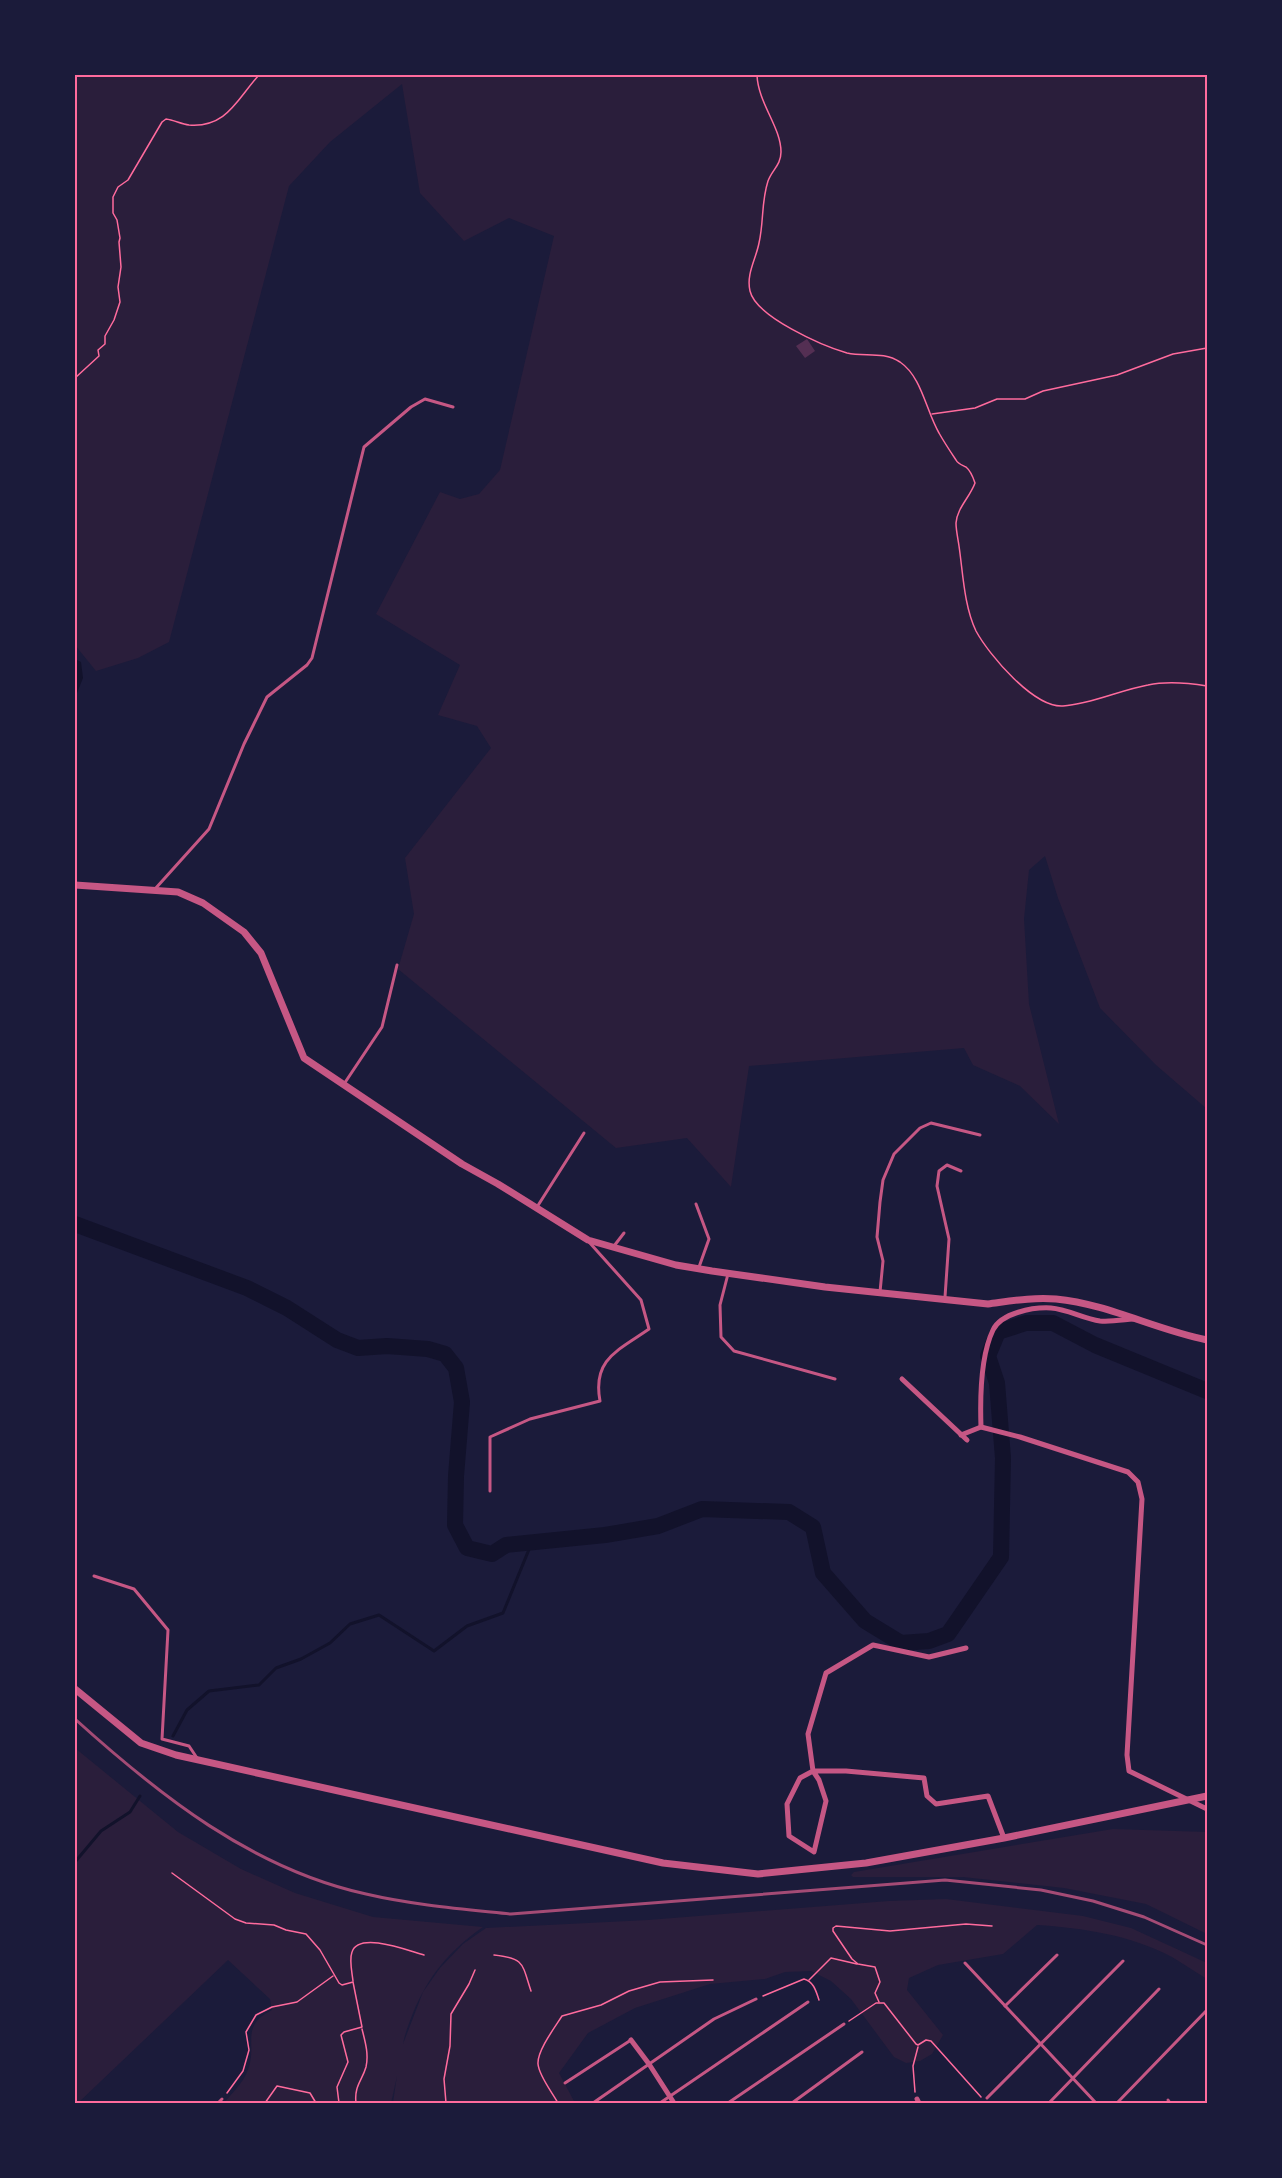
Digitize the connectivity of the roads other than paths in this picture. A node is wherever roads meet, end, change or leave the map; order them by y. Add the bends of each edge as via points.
1 (453, 407) dead end
2 (75, 885) edge
3 (155, 889) junction
4 (397, 964) dead end
5 (344, 1084) junction
6 (584, 1133) dead end
7 (980, 1135) dead end
8 (962, 1170) dead end
9 (696, 1204) dead end
10 (536, 1209) junction
11 (624, 1233) dead end
12 (588, 1240) junction
13 (613, 1248) junction
14 (699, 1269) junction
15 (728, 1274) junction
16 (880, 1293) junction
17 (945, 1299) junction
18 (1134, 1319) junction
19 (1207, 1340) edge
20 (835, 1379) dead end
21 (902, 1379) dead end
22 (982, 1427) junction
23 (961, 1435) junction
24 (967, 1440) dead end
25 (490, 1491) dead end
26 (94, 1576) dead end
27 (966, 1648) dead end
28 (75, 1689) edge
29 (198, 1760) junction
30 (813, 1771) junction
31 (1205, 1796) edge
32 (1187, 1800) junction
33 (1207, 1809) edge
34 (1004, 1838) junction
35 (1057, 1955) dead end
36 (1123, 1961) dead end
37 (965, 1964) dead end
38 (1159, 1989) dead end
39 (756, 1999) road end
40 (808, 2002) dead end
41 (1004, 2006) junction
42 (1207, 2010) edge
43 (844, 2024) road end
44 (631, 2040) joint
45 (1040, 2044) junction
46 (862, 2052) dead end
47 (649, 2064) junction
48 (1073, 2079) junction
49 (565, 2083) dead end
50 (670, 2097) junction
51 (987, 2098) road end
52 (222, 2099) road end
53 (218, 2103) edge
54 (593, 2103) edge
55 (660, 2103) edge
56 (674, 2103) edge
57 (728, 2103) edge
58 (792, 2103) edge
59 (1048, 2103) edge
60 (1096, 2103) edge
61 (1117, 2103) edge

1 - 3 lane via 425,399 364,447 312,658 308,666 267,697 209,829
2 - 3 street
3 - 5 street via 178,892 203,903 244,932 261,953 304,1058
4 - 5 lane via 382,1027
5 - 10 street via 382,1113
6 - 10 lane
7 - 16 lane via 932,1123 920,1128 894,1154 883,1180 880,1202
8 - 17 lane via 947,1165 939,1171 937,1186 949,1239
9 - 14 lane via 709,1239
10 - 12 street
11 - 13 lane
12 - 13 street
12 - 25 lane via 641,1300 649,1329 614,1353 601,1369 597,1385 600,1401 530,1419 490,1437
13 - 14 street
14 - 15 street
15 - 16 street
15 - 20 lane via 720,1305 721,1337 734,1351
16 - 17 street
17 - 18 street via 988,1304 1057,1299
18 - 19 street
18 - 22 street via 1101,1321 1052,1308 1024,1309 1007,1317 993,1329 985,1362 980,1395
21 - 23 street
22 - 23 street
22 - 32 street via 1128,1472 1138,1482 1142,1499 1129,1771
23 - 24 street
26 - 29 lane via 134,1589 168,1630 162,1739 189,1746
27 - 30 street via 928,1657 873,1645 826,1673 808,1734
28 - 29 street via 141,1743
29 - 34 street via 663,1863 758,1874 867,1863
30 - 30 street via 800,1778 787,1804 789,1836 814,1851 826,1801
30 - 34 street via 924,1778 927,1796 936,1804 988,1796
31 - 32 street
32 - 33 street
32 - 34 street
35 - 41 lane
36 - 45 lane
37 - 41 lane
38 - 48 lane
39 - 47 lane via 714,2019
40 - 50 lane
41 - 45 lane
42 - 61 lane
43 - 57 lane
44 - 47 street
44 - 49 lane
45 - 48 lane
45 - 51 lane
46 - 58 lane
47 - 50 street
47 - 54 lane
48 - 59 lane
48 - 60 lane
50 - 55 lane
50 - 56 street
52 - 53 lane

